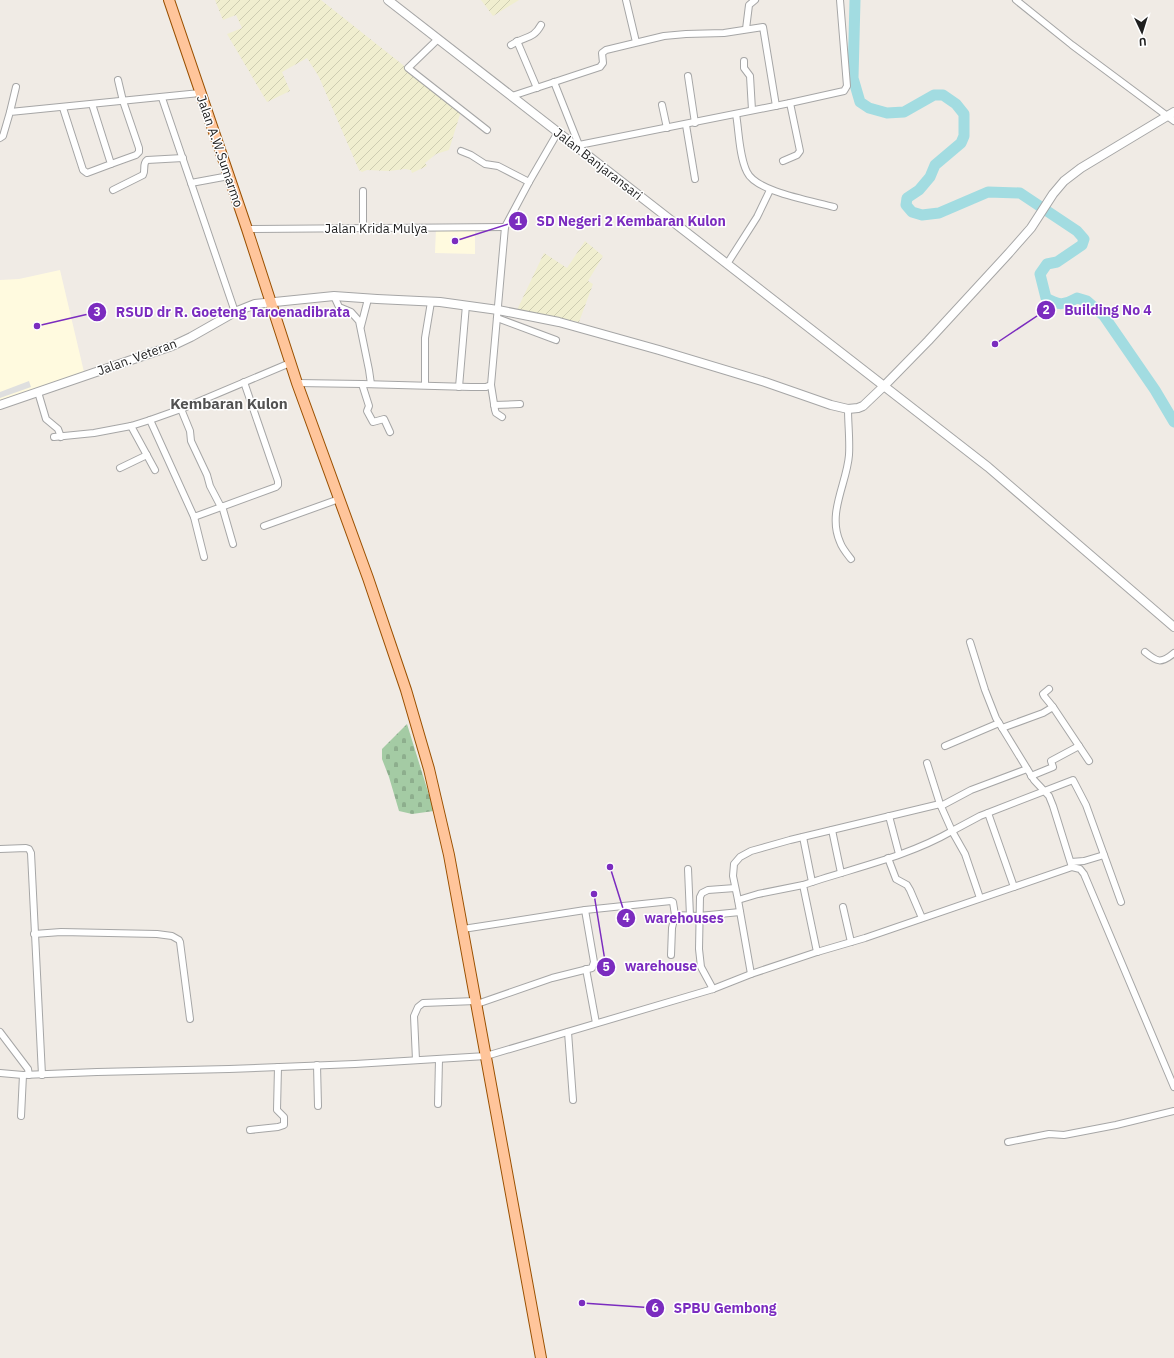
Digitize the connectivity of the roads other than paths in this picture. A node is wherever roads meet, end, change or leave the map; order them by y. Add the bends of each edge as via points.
1 (169, 0) edge
2 (388, 0) edge
3 (626, 0) edge
4 (755, 0) edge
5 (840, 0) edge
6 (1016, 0) edge
7 (541, 25) dead end
8 (746, 30) junction
9 (438, 39) junction
10 (517, 41) junction
11 (636, 42) junction
12 (511, 45) dead end
13 (744, 61) dead end
14 (688, 76) dead end
15 (118, 80) dead end
16 (554, 82) junction
17 (16, 87) dead end
18 (537, 88) junction
19 (200, 93) junction
20 (512, 96) junction
21 (162, 98) junction
22 (123, 101) junction
23 (790, 103) junction
24 (92, 104) junction
25 (662, 106) dead end
26 (776, 106) junction
27 (63, 108) junction
28 (752, 110) junction
29 (10, 112) junction
30 (736, 114) junction
31 (1172, 116) edge
32 (695, 123) junction
33 (686, 125) junction
34 (667, 128) junction
35 (487, 130) dead end
36 (558, 132) junction
37 (0, 138) edge
38 (578, 146) junction
39 (461, 151) dead end
40 (183, 158) junction
41 (783, 161) dead end
42 (111, 164) junction
43 (229, 176) junction
44 (695, 179) dead end
45 (529, 182) junction
46 (191, 183) junction
47 (113, 190) dead end
48 (770, 190) junction
49 (363, 191) dead end
50 (834, 207) dead end
51 (505, 227) junction
52 (363, 228) junction
53 (247, 229) junction
54 (727, 264) junction
55 (334, 296) junction
56 (368, 299) junction
57 (431, 302) junction
58 (271, 303) junction
59 (466, 305) junction
60 (235, 312) junction
61 (498, 314) junction
62 (361, 326) junction
63 (556, 340) dead end
64 (290, 363) junction
65 (244, 382) junction
66 (297, 383) junction
67 (362, 384) junction
68 (371, 384) junction
69 (425, 385) junction
70 (491, 385) junction
71 (884, 386) junction
72 (459, 387) junction
73 (38, 392) junction
74 (520, 404) dead end
75 (0, 405) edge
76 (494, 405) junction
77 (181, 409) junction
78 (848, 409) junction
79 (502, 417) dead end
80 (150, 420) junction
81 (131, 426) junction
82 (390, 432) dead end
83 (61, 436) junction
84 (54, 437) dead end
85 (147, 455) junction
86 (120, 468) dead end
87 (155, 470) dead end
88 (339, 498) junction
89 (222, 506) junction
90 (194, 516) junction
91 (264, 526) dead end
92 (233, 544) dead end
93 (204, 557) dead end
94 (851, 559) dead end
95 (1174, 627) edge
96 (970, 642) dead end
97 (1144, 652) dead end
98 (1174, 653) edge
99 (1049, 688) dead end
100 (1053, 707) junction
101 (1001, 726) junction
102 (945, 746) dead end
103 (1079, 746) junction
104 (1089, 761) dead end
105 (927, 763) dead end
106 (1027, 770) junction
107 (1031, 776) junction
108 (1045, 791) junction
109 (941, 805) junction
110 (988, 813) junction
111 (889, 816) junction
112 (832, 830) junction
113 (952, 832) junction
114 (803, 836) junction
115 (0, 849) edge
116 (898, 854) junction
117 (1104, 855) junction
118 (888, 858) junction
119 (1071, 864) junction
120 (688, 869) dead end
121 (841, 873) junction
122 (812, 882) junction
123 (803, 885) junction
124 (1014, 887) junction
125 (735, 888) junction
126 (980, 898) junction
127 (738, 900) junction
128 (1120, 902) dead end
129 (843, 907) dead end
130 (585, 910) junction
131 (740, 912) junction
132 (675, 915) junction
133 (690, 916) junction
134 (699, 916) junction
135 (922, 918) junction
136 (463, 929) junction
137 (34, 934) junction
138 (851, 942) junction
139 (817, 952) junction
140 (671, 955) dead end
141 (586, 969) junction
142 (751, 974) junction
143 (713, 989) junction
144 (477, 1002) junction
145 (190, 1019) dead end
146 (596, 1023) junction
147 (0, 1032) edge
148 (568, 1032) junction
149 (486, 1056) junction
150 (439, 1059) junction
151 (416, 1060) junction
152 (317, 1065) junction
153 (278, 1067) junction
154 (0, 1073) edge
155 (26, 1075) junction
156 (42, 1075) junction
157 (1174, 1087) edge
158 (573, 1100) dead end
159 (438, 1104) dead end
160 (318, 1106) dead end
161 (1174, 1111) edge
162 (20, 1116) dead end
163 (250, 1130) dead end
164 (1008, 1142) dead end
165 (541, 1358) edge

1 - 19 main road, Jalan A.W.Sumarmo
2 - 9 street, Jalan Banjaransari
3 - 11 street
4 - 8 street via 749,5
5 - 23 street via 846,88
6 - 31 street via 1072,45
7 - 10 street via 535,34
8 - 11 street via 676,34
8 - 26 street via 763,27
9 - 20 street, Jalan Banjaransari
9 - 35 street via 408,68
10 - 12 street
10 - 18 street
11 - 16 street via 604,51 603,64 600,67
13 - 28 street via 744,68 750,73
14 - 32 street
15 - 22 street
16 - 18 street
16 - 38 street
17 - 29 street
18 - 20 street
19 - 21 street
19 - 43 main road, Jalan A.W.Sumarmo
20 - 36 street, Jalan Banjaransari
21 - 22 street
21 - 40 street
22 - 24 street
22 - 42 street via 139,152
23 - 26 street
23 - 41 street via 800,151 798,155
24 - 27 street
24 - 42 street
25 - 34 street
26 - 28 street
27 - 29 street
27 - 42 street via 84,172
28 - 30 street
29 - 37 street via 3,136
30 - 32 street
30 - 48 street via 746,171 754,180
31 - 71 street via 1072,174 1057,188 1031,228
32 - 33 street
33 - 34 street
33 - 44 street
34 - 38 street
36 - 38 street, Jalan Banjaransari
36 - 45 street
38 - 54 street, Jalan Banjaransari
39 - 45 street
40 - 46 street
40 - 47 street via 147,160 142,175
43 - 46 street
43 - 53 main road, Jalan A.W.Sumarmo
45 - 51 street
46 - 60 street
48 - 50 street
48 - 54 street via 757,217
49 - 52 street
51 - 52 street, Jalan Krida Mulya
51 - 61 street
52 - 53 street, Jalan Krida Mulya
53 - 58 main road, Jalan A.W.Sumarmo
54 - 71 street, Jalan Banjaransari
55 - 56 street, Jalan. Veteran
55 - 58 street, Jalan. Veteran
55 - 62 street via 339,307 351,312
56 - 57 street, Jalan. Veteran
56 - 62 street
57 - 59 street, Jalan. Veteran
57 - 69 street via 425,338
58 - 60 street, Jalan. Veteran via 255,304
58 - 64 main road, Jalan A.W.Sumarmo
59 - 61 street, Jalan. Veteran
59 - 72 street
60 - 73 street, Jalan. Veteran via 172,346
61 - 63 street
61 - 70 street
61 - 78 street, Jalan. Veteran via 558,322 765,382
62 - 68 street
64 - 65 street
64 - 66 main road, Jalan A.W.Sumarmo
65 - 77 street
65 - 89 street via 278,485 276,488
66 - 67 street
66 - 88 main road, Jalan A.W.Sumarmo
67 - 68 street
67 - 82 street via 370,406 367,411 373,422 384,419
68 - 69 street
69 - 72 street
70 - 72 street
70 - 76 street
71 - 78 street via 863,406
71 - 95 street, Jalan Banjaransari via 988,467
73 - 75 street, Jalan. Veteran
73 - 83 street via 46,419 58,429
74 - 76 street
76 - 79 street via 496,413
77 - 80 street
77 - 89 street via 210,486
78 - 94 street via 849,455 837,507 836,525 840,543
80 - 81 street
80 - 90 street
81 - 83 street
81 - 85 street
83 - 84 street
85 - 86 street
85 - 87 street
88 - 91 street
88 - 136 main road, Jalan A.W.Sumarmo via 406,690 429,769
89 - 90 street
89 - 92 street
90 - 93 street
96 - 101 street via 985,690
97 - 98 street via 1153,660 1161,661
99 - 100 street via 1043,695
100 - 101 street via 1043,713
100 - 103 street
101 - 102 street
101 - 106 street
103 - 104 street
103 - 107 street via 1051,761 1053,767
105 - 109 street
106 - 107 street
106 - 109 street via 971,790
107 - 108 street
108 - 110 street
108 - 117 street via 1070,781 1074,782 1086,805
108 - 119 street via 1053,806
109 - 111 street
109 - 113 street
110 - 113 street
110 - 124 street
111 - 112 street
111 - 116 street
112 - 114 street
112 - 121 street
113 - 116 street
113 - 126 street via 965,854
114 - 122 street
114 - 125 street via 751,851 740,857 733,869
115 - 137 street via 26,848 31,853
116 - 118 street
117 - 119 street
117 - 128 street
118 - 121 street
118 - 135 street via 896,879 910,890
119 - 124 street
119 - 157 street via 1084,874
120 - 133 street
121 - 122 street
122 - 123 street
123 - 127 street
123 - 139 street
124 - 126 street
125 - 127 street
125 - 134 street via 704,892 700,897
126 - 135 street
127 - 131 street
129 - 138 street
130 - 132 street via 671,901
130 - 136 street
130 - 141 street via 594,962 592,968
131 - 134 street
131 - 142 street
132 - 133 street
132 - 140 street
133 - 134 street
134 - 143 street via 701,967
135 - 138 street
136 - 144 main road, Jalan A.W.Sumarmo
137 - 145 street via 157,934 177,938 180,942
137 - 156 street
138 - 139 street
139 - 142 street
141 - 144 street
141 - 146 street
142 - 143 street
143 - 146 street
144 - 149 main road, Jalan A.W.Sumarmo
144 - 151 street via 423,1003 418,1007 414,1016
146 - 148 street
147 - 155 street via 28,1069
148 - 149 street
148 - 158 street
149 - 150 street
149 - 165 main road, Jalan A.W.Sumarmo
150 - 151 street
150 - 159 street
151 - 152 street
152 - 153 street
152 - 160 street
153 - 156 street
153 - 163 street via 277,1110 284,1117 284,1125 278,1128
154 - 155 street
155 - 156 street
155 - 162 street
161 - 164 street via 1064,1135 1049,1134

